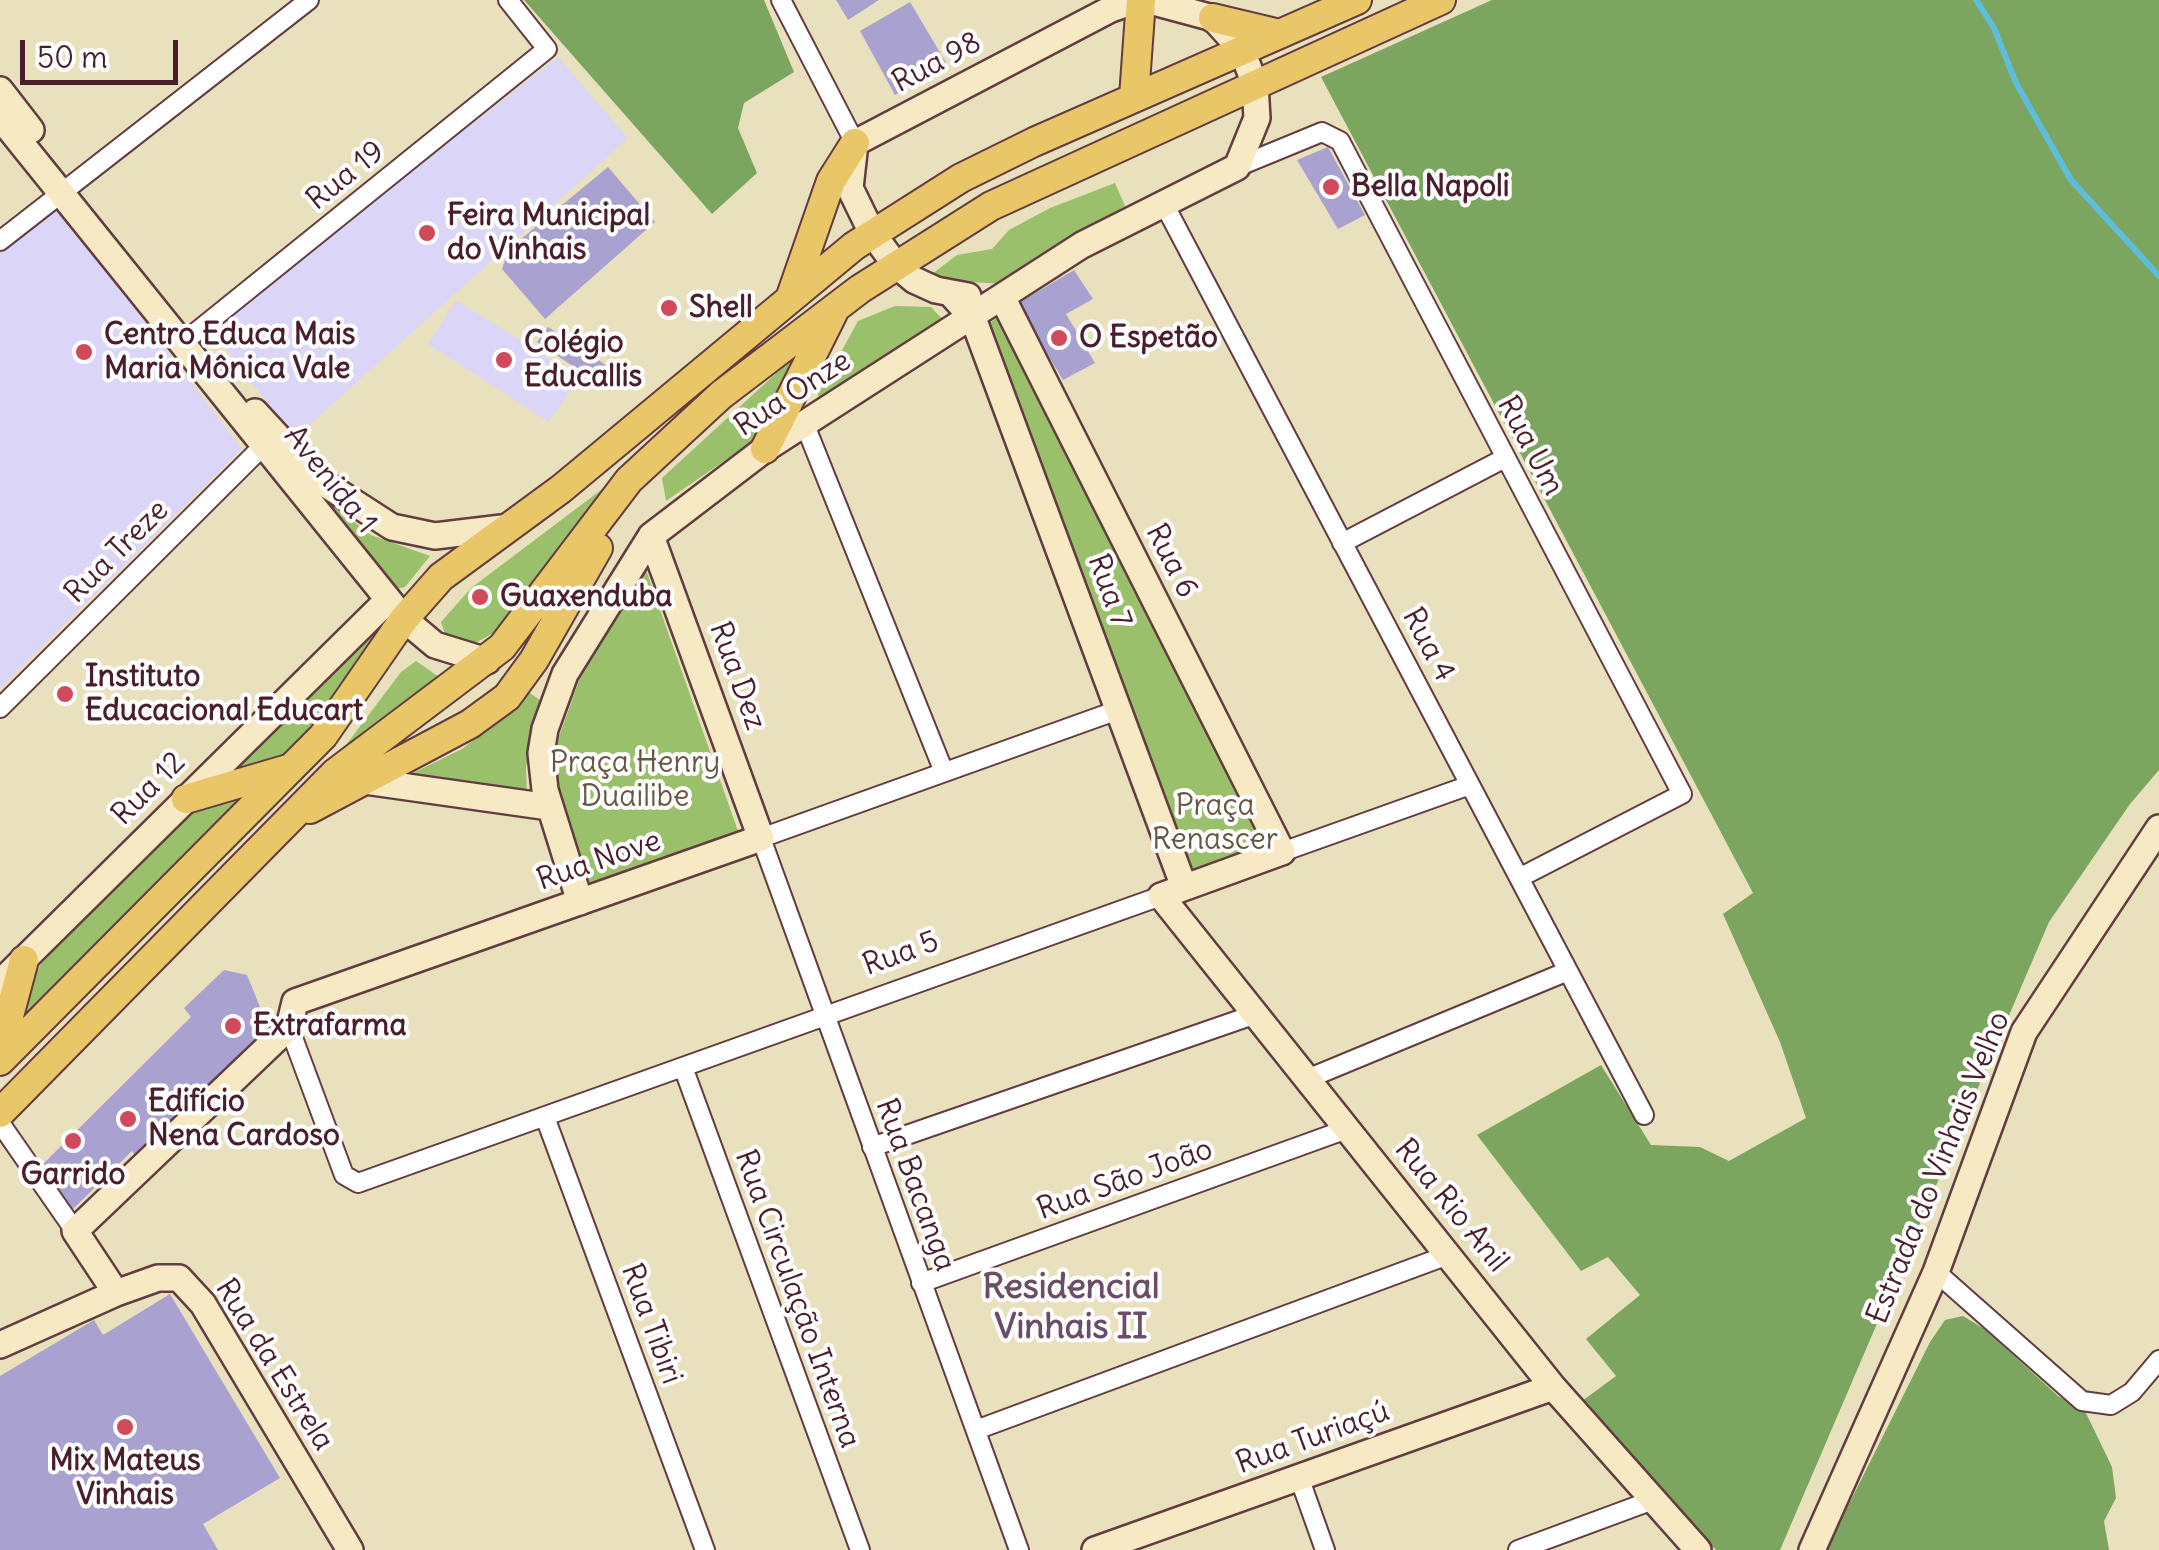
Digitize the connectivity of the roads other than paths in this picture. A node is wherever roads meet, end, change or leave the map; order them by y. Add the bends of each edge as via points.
1 (309, 0) edge
2 (508, 0) edge
3 (782, 0) edge
4 (1141, 0) edge
5 (1357, 0) edge
6 (1441, 0) edge
7 (1213, 18) junction
8 (1280, 34) junction
9 (1242, 50) junction
10 (1255, 84) junction
11 (0, 90) edge
12 (1134, 98) junction
13 (0, 118) edge
14 (1322, 132) joint
15 (855, 142) junction
16 (1238, 167) junction
17 (67, 189) junction
18 (1163, 202) junction
19 (872, 233) junction
20 (0, 241) edge
21 (896, 264) junction
22 (951, 294) junction
23 (791, 296) junction
24 (1002, 299) junction
25 (836, 308) junction
26 (973, 318) junction
27 (187, 340) junction
28 (722, 395) junction
29 (805, 425) junction
30 (268, 442) junction
31 (765, 449) junction
32 (1504, 458) junction
33 (510, 527) junction
34 (651, 536) junction
35 (1342, 542) junction
36 (396, 610) junction
37 (487, 661) junction
38 (0, 708) edge
39 (1118, 710) junction
40 (290, 769) junction
41 (944, 772) junction
42 (365, 781) junction
43 (1470, 785) junction
44 (186, 799) junction
45 (549, 806) junction
46 (286, 821) junction
47 (2159, 828) edge
48 (761, 838) junction
49 (1282, 852) junction
50 (1519, 878) junction
51 (1173, 892) junction
52 (580, 902) junction
53 (24, 960) junction
54 (1568, 971) junction
55 (0, 983) edge
56 (1256, 1014) junction
57 (824, 1016) junction
58 (289, 1027) junction
59 (0, 1050) edge
60 (0, 1060) edge
61 (683, 1067) junction
62 (1307, 1079) junction
63 (0, 1113) edge
64 (1644, 1114) dead end
65 (545, 1117) junction
66 (0, 1122) edge
67 (1348, 1129) junction
68 (872, 1147) junction
69 (75, 1231) junction
70 (1448, 1255) junction
71 (1936, 1272) junction
72 (921, 1282) junction
73 (116, 1293) junction
74 (0, 1346) edge
75 (2159, 1360) edge
76 (1553, 1386) junction
77 (976, 1430) junction
78 (1299, 1477) junction
79 (1654, 1500) junction
80 (350, 1550) edge
81 (705, 1550) edge
82 (860, 1550) edge
83 (1020, 1550) edge
84 (1095, 1550) edge
85 (1325, 1550) edge
86 (1518, 1550) edge
87 (1698, 1550) edge
88 (1812, 1550) edge

1 - 17 street
2 - 27 street, Rua 19 via 546,49
3 - 15 street
4 - 7 street
4 - 12 main road
4 - 15 street, Rua 98
5 - 8 main road
6 - 10 main road
7 - 8 main road
7 - 9 street
8 - 9 main road
9 - 10 street
9 - 12 main road
10 - 16 street via 1255,130
10 - 21 main road via 1023,189
11 - 17 street, Avenida 1
12 - 19 main road via 961,178
13 - 17 street, Avenida 1
14 - 16 street, Rua Onze
14 - 32 street, Rua Um via 1340,141
15 - 19 street via 850,188
15 - 23 main road via 826,194
16 - 18 street, Rua Onze
17 - 20 street
17 - 27 street, Avenida 1
18 - 24 street, Rua Onze
18 - 35 street, Rua 4
19 - 21 street
19 - 23 main road
21 - 22 street via 924,286
21 - 25 main road
22 - 24 street
22 - 26 street
23 - 33 main road
24 - 26 street, Rua Onze
24 - 49 street, Rua 6
25 - 28 main road
25 - 31 main road
26 - 29 street, Rua Onze
26 - 39 street, Rua 7
27 - 30 street, Avenida 1
28 - 37 main road via 628,480
28 - 42 main road via 619,517 507,696 470,724
29 - 31 street, Rua Onze
29 - 41 street
30 - 33 street, Avenida 1 via 392,527 435,536
30 - 36 street, Avenida 1
30 - 38 street, Rua Treze
31 - 34 street, Rua Onze
32 - 35 street
32 - 50 street, Rua Um via 1682,794
33 - 36 main road
34 - 45 street, Rua Onze via 552,703 541,754
34 - 48 street, Rua Dez
35 - 43 street, Rua 4
36 - 37 street, Avenida 1 via 436,645
36 - 40 main road via 334,722
36 - 44 street, Rua 12
37 - 46 main road via 334,774
39 - 41 street, Rua Nove
39 - 51 street, Rua 7
40 - 44 main road
40 - 60 main road
41 - 48 street, Rua Nove
42 - 45 street
42 - 46 main road
43 - 49 street, Rua 5
43 - 50 street, Rua 4
44 - 53 street, Rua 12
45 - 52 street, Rua Onze
46 - 63 main road
47 - 71 street, Estrada do Vinhais Velho via 2024,1032
48 - 52 street, Rua Nove
48 - 57 street, Rua Bacanga
49 - 51 street, Rua 5
50 - 54 street, Rua 4
51 - 56 street, Rua Rio Anil
51 - 57 street, Rua 5
52 - 58 street, Rua Nove via 295,1002
53 - 55 street, Rua 12
53 - 59 main road
54 - 62 street
54 - 64 street, Rua 4
56 - 62 street, Rua Rio Anil
56 - 68 street
57 - 61 street, Rua 5
57 - 68 street, Rua Bacanga
58 - 65 street, Rua 5 via 344,1175 353,1182
58 - 69 street, Rua Nove
61 - 65 street, Rua 5
61 - 82 street, Rua Circulação Interna
62 - 67 street, Rua Rio Anil
65 - 81 street, Rua Tibiri
66 - 69 street
67 - 70 street, Rua Rio Anil
67 - 72 street, Rua São João
68 - 72 street, Rua Bacanga
69 - 73 street
70 - 76 street, Rua Rio Anil
70 - 77 street
71 - 75 street via 2082,1402 2112,1405
71 - 88 street, Estrada do Vinhais Velho
72 - 77 street, Rua Bacanga
73 - 74 street, Rua da Estrela
73 - 80 street, Rua da Estrela via 169,1276 189,1287
76 - 78 street, Rua Turiaçú
76 - 79 street, Rua Rio Anil
77 - 83 street, Rua Bacanga
78 - 84 street, Rua Turiaçú
78 - 85 street
79 - 86 street
79 - 87 street, Rua Rio Anil

